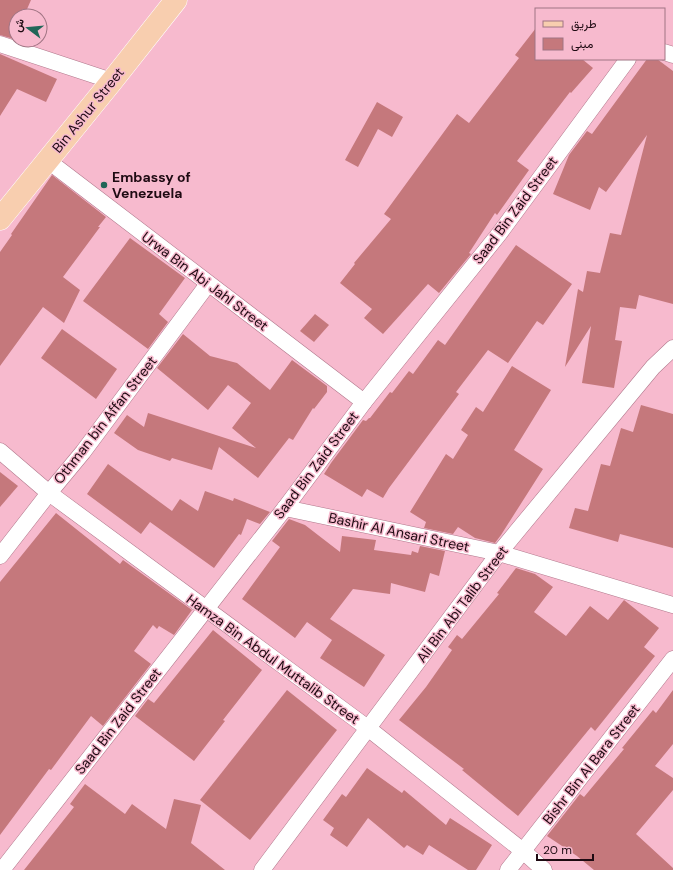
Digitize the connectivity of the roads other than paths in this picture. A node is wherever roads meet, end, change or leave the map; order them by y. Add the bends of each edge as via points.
1 (176, 0) edge
2 (0, 44) edge
3 (627, 60) edge
4 (112, 81) junction
5 (47, 160) junction
6 (0, 219) edge
7 (208, 284) junction
8 (673, 348) edge
9 (364, 402) junction
10 (0, 451) edge
11 (49, 493) junction
12 (285, 508) junction
13 (499, 553) junction
14 (0, 556) edge
15 (673, 605) edge
16 (205, 609) junction
17 (673, 659) edge
18 (368, 729) junction
19 (522, 851) junction
20 (2, 870) edge
21 (262, 870) edge
22 (508, 870) edge
23 (544, 870) edge

1 - 4 main road, Bin Ashur Street
2 - 4 street
3 - 9 street, Saad Bin Zaid Street via 499,234
4 - 5 main road, Bin Ashur Street
5 - 6 main road, Bin Ashur Street
5 - 7 street, Urwa Bin Abi Jahl Street
7 - 9 street, Urwa Bin Abi Jahl Street
7 - 11 street, Othman bin Affan Street via 83,452
8 - 13 street, Ali Bin Abi Talib Street via 654,367
9 - 12 street, Saad Bin Zaid Street
10 - 11 street, Hamza Bin Abdul Muttalib Street
11 - 14 street, Othman bin Affan Street
11 - 16 street, Hamza Bin Abdul Muttalib Street
12 - 13 street, Bashir Al Ansari Street
12 - 16 street, Saad Bin Zaid Street
13 - 15 street, Bashir Al Ansari Street
13 - 18 street, Ali Bin Abi Talib Street
16 - 18 street, Hamza Bin Abdul Muttalib Street
16 - 20 street, Saad Bin Zaid Street
17 - 19 street, Bishr Bin Al Bara Street
18 - 19 street, Hamza Bin Abdul Muttalib Street
18 - 21 street, Ali Bin Abi Talib Street
19 - 22 street, Bishr Bin Al Bara Street
19 - 23 street, Hamza Bin Abdul Muttalib Street

